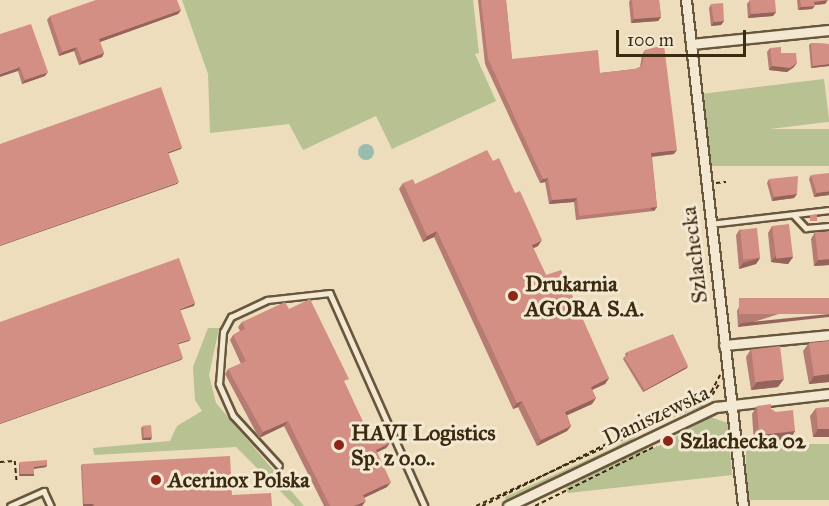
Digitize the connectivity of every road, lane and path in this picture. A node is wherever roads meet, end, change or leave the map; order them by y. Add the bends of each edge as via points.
1 (686, 0) edge
2 (829, 30) edge
3 (691, 44) junction
4 (726, 182) dead end
5 (715, 183) dead end
6 (829, 210) edge
7 (794, 215) junction
8 (710, 224) junction
9 (829, 226) edge
10 (829, 335) edge
11 (724, 345) junction
12 (723, 374) dead end
13 (724, 378) dead end
14 (829, 394) edge
15 (730, 404) junction
16 (612, 443) junction
17 (657, 446) dead end
18 (0, 462) edge
19 (279, 466) dead end
20 (17, 483) dead end
21 (10, 506) edge
22 (51, 506) edge
23 (425, 506) edge
24 (476, 506) edge
25 (482, 506) edge
26 (508, 506) edge
27 (535, 506) edge
28 (743, 506) edge

1 - 3 street, Szlachecka
2 - 3 street
3 - 8 street, Szlachecka
4 - 5 path
6 - 7 lane
7 - 8 lane
7 - 9 lane via 806,228
8 - 11 street, Szlachecka
10 - 11 street
11 - 15 street, Szlachecka
12 - 16 path via 711,392
13 - 16 path via 712,395
14 - 15 street, Daniszewska
15 - 26 street, Daniszewska via 711,408
15 - 28 street, Szlachecka
16 - 24 path
16 - 25 path
17 - 27 path
18 - 20 path via 15,461
19 - 23 lane via 233,416 219,384 223,332 231,317 267,300 330,293
21 - 22 lane via 44,491

